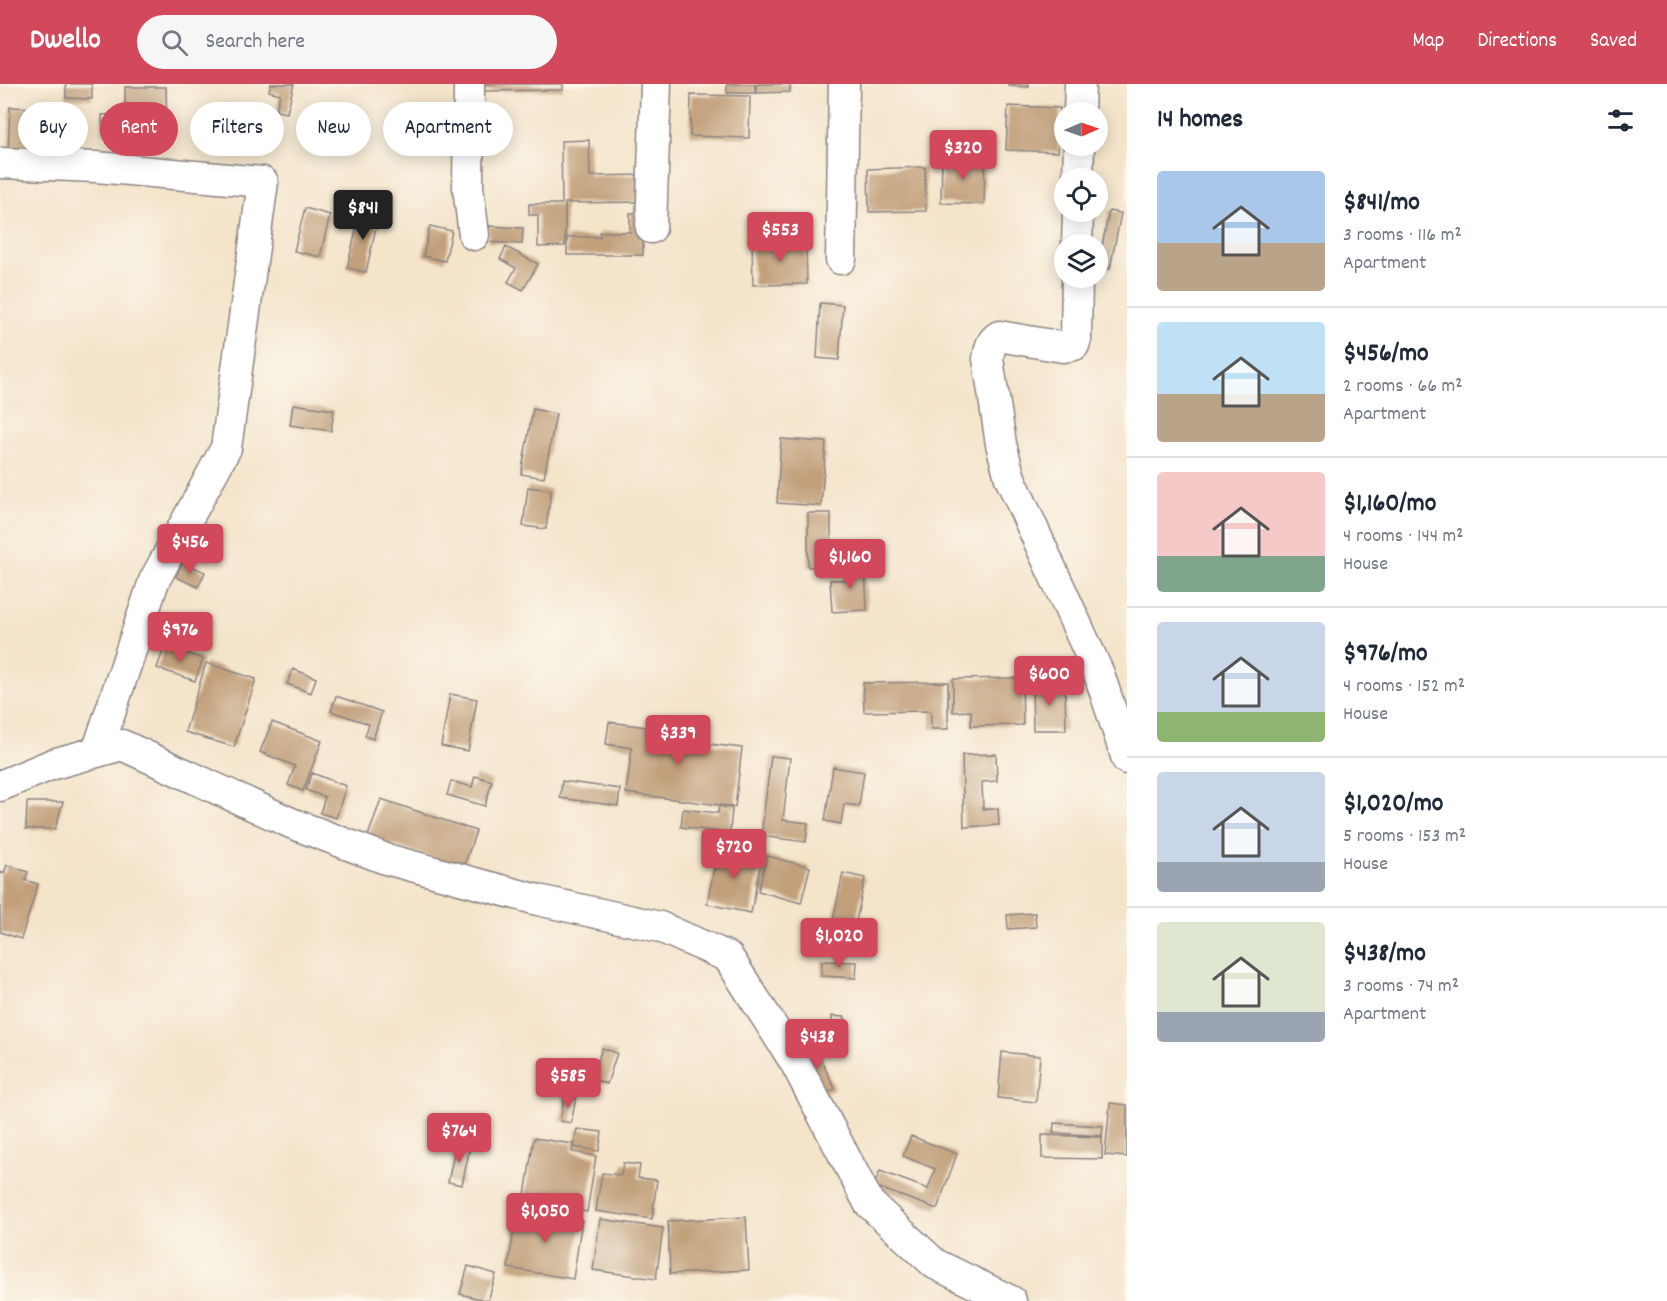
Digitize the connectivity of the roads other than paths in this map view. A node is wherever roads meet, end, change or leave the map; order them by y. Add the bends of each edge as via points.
1 (469, 84) edge
2 (656, 84) edge
3 (844, 84) edge
4 (1080, 84) edge
5 (1079, 102) edge
6 (0, 163) edge
7 (651, 228) dead end
8 (474, 235) dead end
9 (841, 260) dead end
10 (1077, 288) edge
11 (97, 752) junction
12 (1127, 759) edge
13 (0, 786) edge
14 (1011, 1301) edge

1 - 8 street via 468,187
2 - 7 street
3 - 9 street
4 - 5 street
6 - 11 street via 96,166 263,183 226,448 154,581
10 - 12 street via 1074,345 1063,347 999,336 990,346 988,358 1010,478 1099,674
11 - 13 street via 53,764
11 - 14 street via 122,745 291,823 386,859 538,900 660,927 728,957 795,1062 869,1203 935,1264

